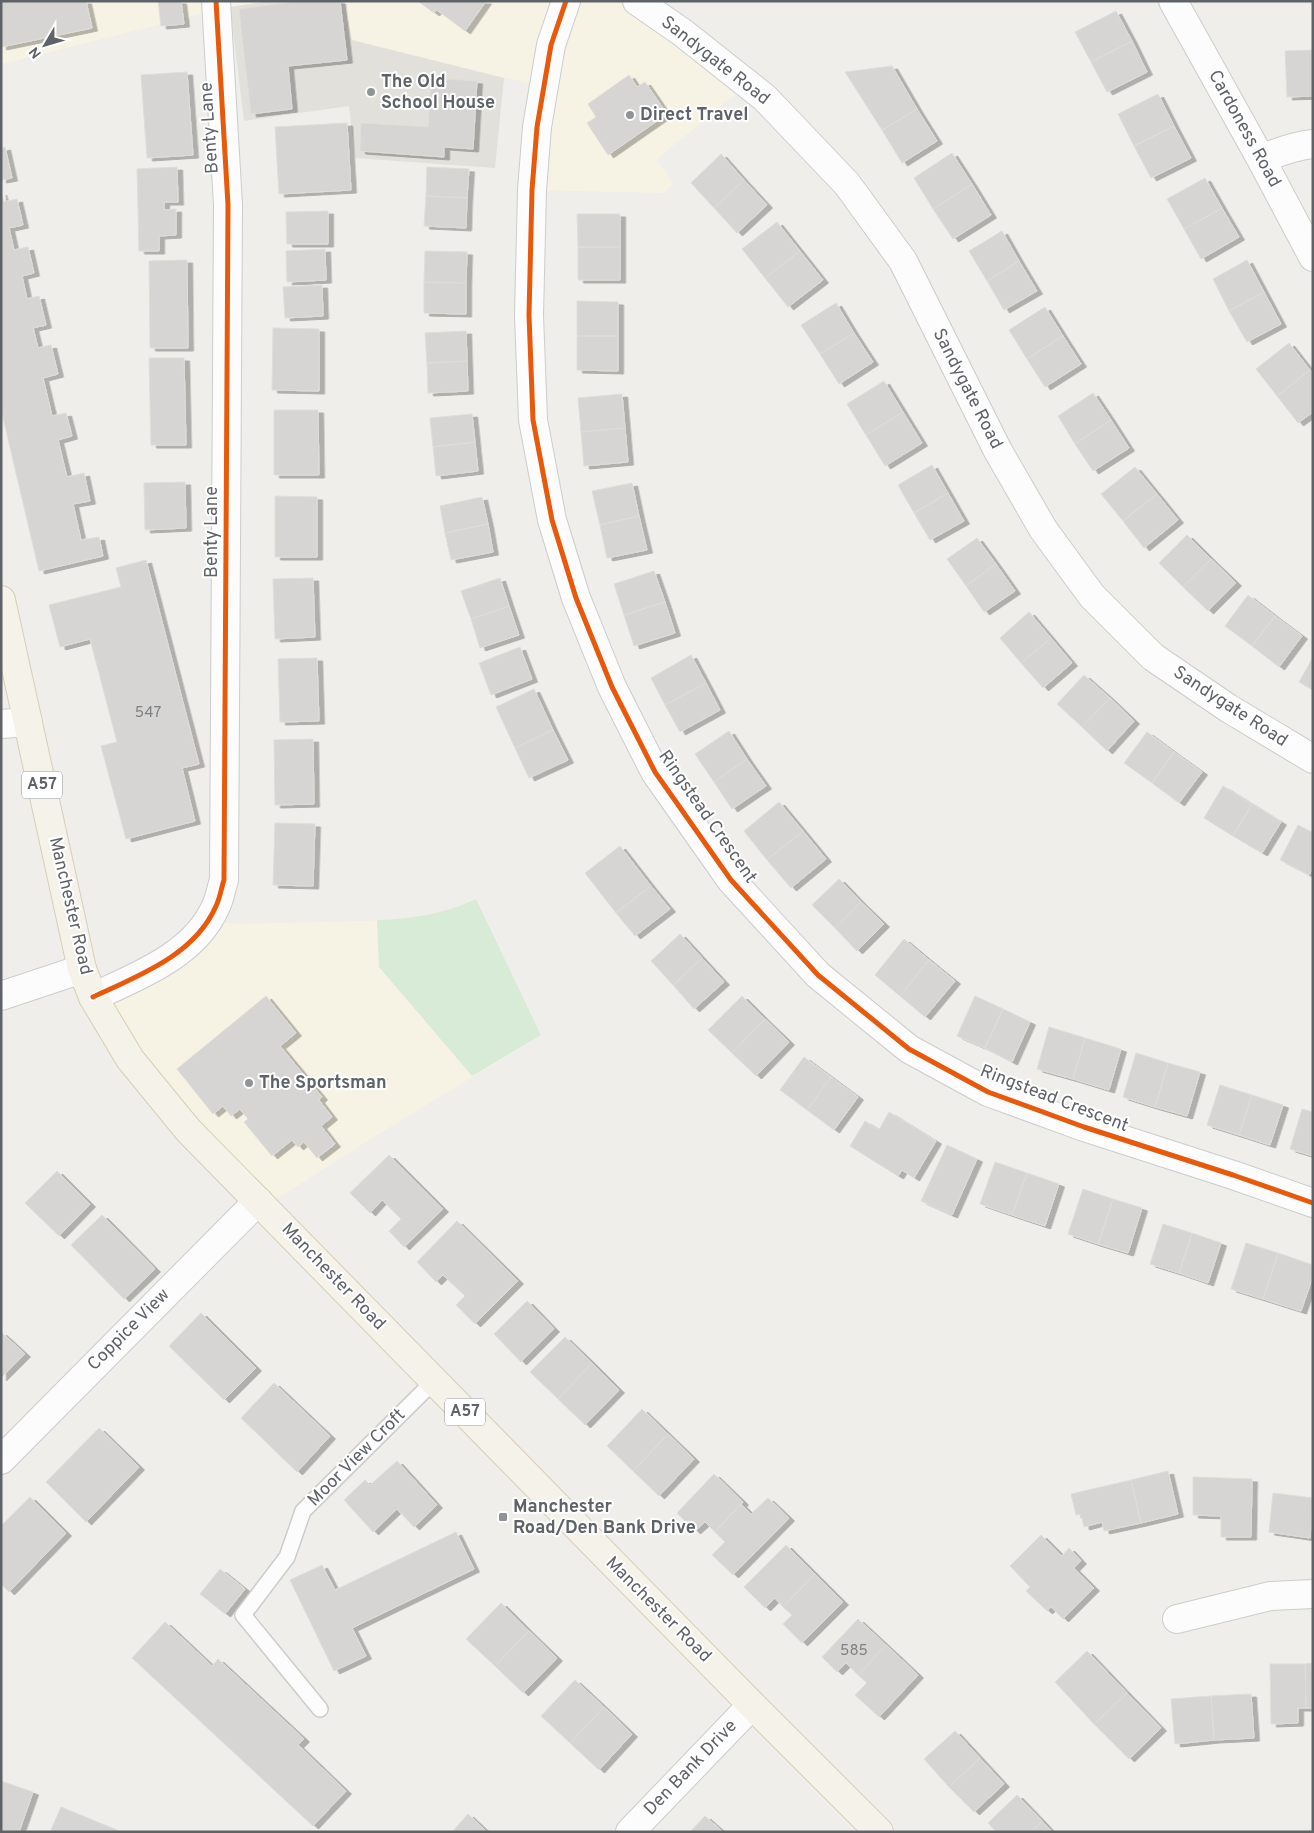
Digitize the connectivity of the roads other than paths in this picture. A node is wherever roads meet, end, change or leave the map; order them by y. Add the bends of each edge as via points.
1 (216, 1) edge
2 (566, 1) edge
3 (636, 1) edge
4 (1173, 1) edge
5 (1313, 144) edge
6 (1261, 159) junction
7 (1313, 257) edge
8 (1, 600) edge
9 (28, 722) junction
10 (1, 724) edge
11 (1313, 759) edge
12 (82, 969) junction
13 (1, 996) edge
14 (93, 997) junction
15 (258, 1201) junction
16 (1313, 1203) edge
17 (434, 1381) junction
18 (1, 1460) edge
19 (1313, 1594) edge
20 (1176, 1619) dead end
21 (752, 1705) junction
22 (320, 1709) dead end
23 (630, 1832) edge
24 (879, 1832) edge

1 - 14 street, Benty Lane via 228,205 224,880 216,907 200,932 179,952
2 - 16 street, Ringstead Crescent via 551,45 537,127 532,190 530,315 533,420 552,520 576,598 612,688 655,772 731,880 818,975 909,1049 988,1092
3 - 11 street, Sandygate Road via 766,98 847,184 903,261 997,449 1043,529 1092,596 1153,657 1228,708
4 - 6 street, Cardoness Road
5 - 6 street via 1289,148
6 - 7 street, Cardoness Road
8 - 9 main road, Manchester Road / A57
9 - 10 street
9 - 12 main road, Manchester Road / A57
12 - 13 street
12 - 14 main road, Manchester Road / A57
14 - 15 main road, Manchester Road / A57 via 136,1066 188,1130
15 - 17 main road, Manchester Road / A57
15 - 18 street, Coppice View
17 - 21 main road, Manchester Road / A57
17 - 22 lane, Moor View Croft via 303,1511 287,1557 243,1615
19 - 20 street via 1270,1596
21 - 23 street, Den Bank Drive
21 - 24 main road, Manchester Road / A57

